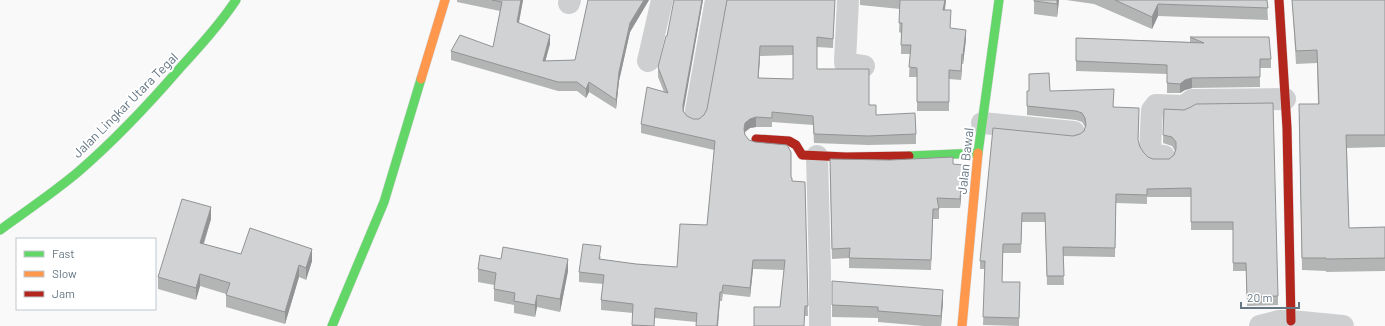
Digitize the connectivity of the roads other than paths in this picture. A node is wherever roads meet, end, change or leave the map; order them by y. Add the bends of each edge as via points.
1 (236, 0) edge
2 (445, 0) edge
3 (662, 0) edge
4 (716, 0) edge
5 (848, 0) edge
6 (999, 0) edge
7 (1279, 0) edge
8 (648, 61) dead end
9 (864, 66) dead end
10 (1285, 99) junction
11 (695, 116) dead end
12 (982, 123) junction
13 (1074, 132) dead end
14 (756, 139) dead end
15 (978, 153) junction
16 (817, 156) junction
17 (1164, 156) dead end
18 (0, 230) edge
19 (1291, 320) junction
20 (332, 326) edge
21 (820, 326) edge
22 (962, 326) edge
23 (1260, 326) edge
24 (1343, 326) edge

1 - 18 main road, Jalan Lingkar Utara Tegal via 172,79 112,141 55,191
2 - 20 main road via 384,202
3 - 8 street
4 - 11 street
5 - 9 street via 845,63
6 - 12 main road, Jalan Bawal
7 - 10 main road
10 - 17 street via 1192,100 1184,106 1156,106 1152,110 1150,149 1154,156
10 - 19 main road
12 - 13 street
12 - 15 main road, Jalan Bawal
14 - 16 main road via 790,141 802,155
15 - 16 main road via 890,158
15 - 22 main road, Jalan Bawal
16 - 21 street
19 - 23 street
19 - 24 street

